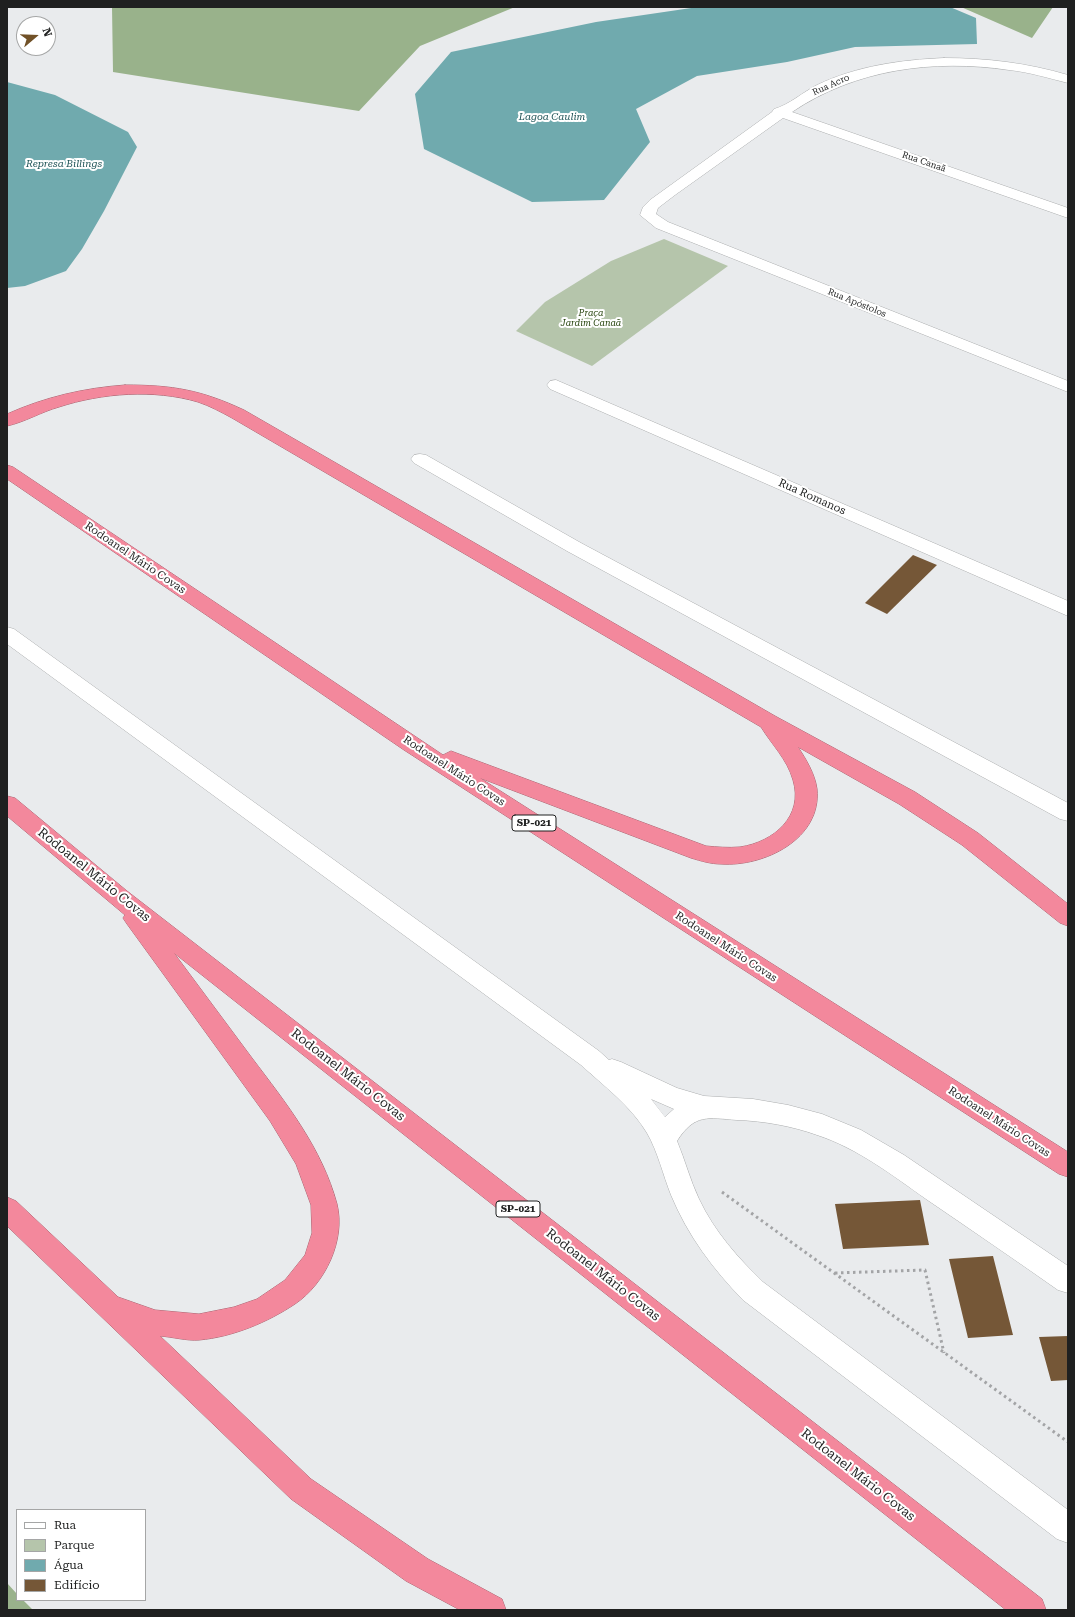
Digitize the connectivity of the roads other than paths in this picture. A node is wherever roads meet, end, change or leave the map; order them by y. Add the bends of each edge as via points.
1 (1068, 79) edge
2 (779, 112) junction
3 (1068, 213) edge
4 (648, 215) joint
5 (556, 385) dead end
6 (1068, 387) edge
7 (7, 421) edge
8 (420, 459) dead end
9 (7, 471) edge
10 (1068, 609) edge
11 (7, 634) edge
12 (768, 720) junction
13 (412, 745) junction
14 (7, 804) edge
15 (1068, 813) edge
16 (119, 897) junction
17 (1068, 917) edge
18 (590, 1058) junction
19 (704, 1107) junction
20 (664, 1140) junction
21 (1068, 1166) edge
22 (7, 1209) edge
23 (1068, 1281) edge
24 (107, 1305) junction
25 (1068, 1528) edge
26 (491, 1610) edge
27 (1032, 1610) edge

1 - 2 street, Rua Acro via 1005,65 965,62 920,63 851,76 822,88
2 - 3 street, Rua Canaã
2 - 4 street, Rua Acro via 728,152 676,187 652,206
4 - 6 street, Rua Apóstolos via 662,225
5 - 10 street, Rua Romanos
7 - 12 highway via 62,400 128,389 161,390 199,397 238,414
8 - 15 street via 574,547
9 - 13 highway, Rodoanel Mário Covas / SP-021
11 - 18 street
12 - 13 highway via 795,760 806,790 804,816 790,835 766,848 736,855 707,854 680,845
12 - 17 highway via 907,798 970,839 1028,882
13 - 21 highway, Rodoanel Mário Covas / SP-021
14 - 16 highway, Rodoanel Mário Covas / SP-021
16 - 24 highway via 279,1113 308,1160 324,1205 325,1233 317,1260 295,1289 266,1308 234,1320 199,1327 155,1323
16 - 27 highway, Rodoanel Mário Covas / SP-021
18 - 19 street via 671,1097
18 - 20 street via 650,1116
19 - 20 street via 678,1118
19 - 23 street via 753,1110 788,1116 822,1125 852,1138 895,1162
20 - 25 street via 685,1197 711,1245 730,1269 753,1290
22 - 24 highway
24 - 26 highway via 301,1489 417,1570

